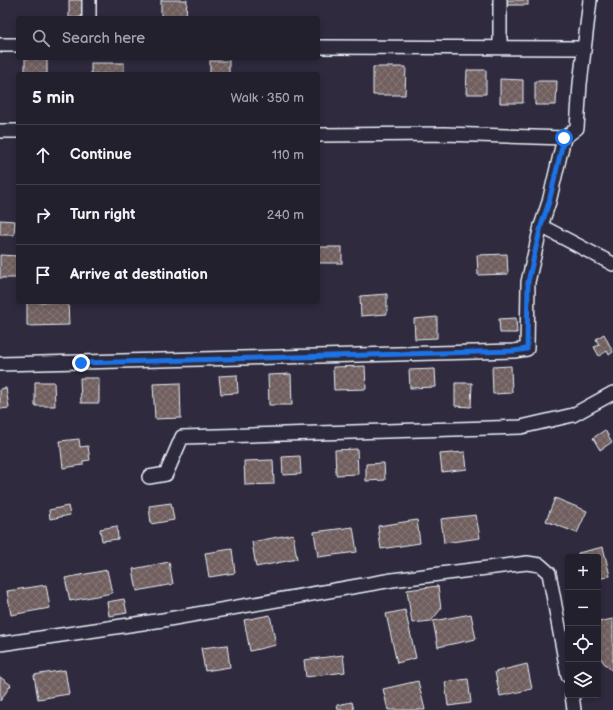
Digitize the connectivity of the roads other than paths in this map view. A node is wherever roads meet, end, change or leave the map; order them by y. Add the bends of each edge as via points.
1 (89, 0) edge
2 (500, 0) edge
3 (590, 0) edge
4 (88, 16) edge
5 (0, 45) edge
6 (16, 45) edge
7 (320, 47) edge
8 (500, 47) junction
9 (584, 48) junction
10 (0, 131) edge
11 (16, 132) edge
12 (320, 135) edge
13 (564, 138) junction
14 (541, 226) junction
15 (613, 264) edge
16 (0, 364) edge
17 (613, 393) edge
18 (149, 477) dead end
19 (0, 644) edge
20 (565, 662) edge
21 (572, 698) edge
22 (574, 710) edge

1 - 4 street
2 - 8 street
3 - 9 street
5 - 6 street
7 - 8 street
8 - 9 street
9 - 13 street via 577,128
10 - 11 street
12 - 13 street via 444,134
13 - 14 street
14 - 15 street
14 - 16 street via 528,282 527,349
17 - 18 street via 573,415 521,427 182,437 166,474
19 - 20 street via 163,620 399,579 527,563 540,566 549,573
21 - 22 street

